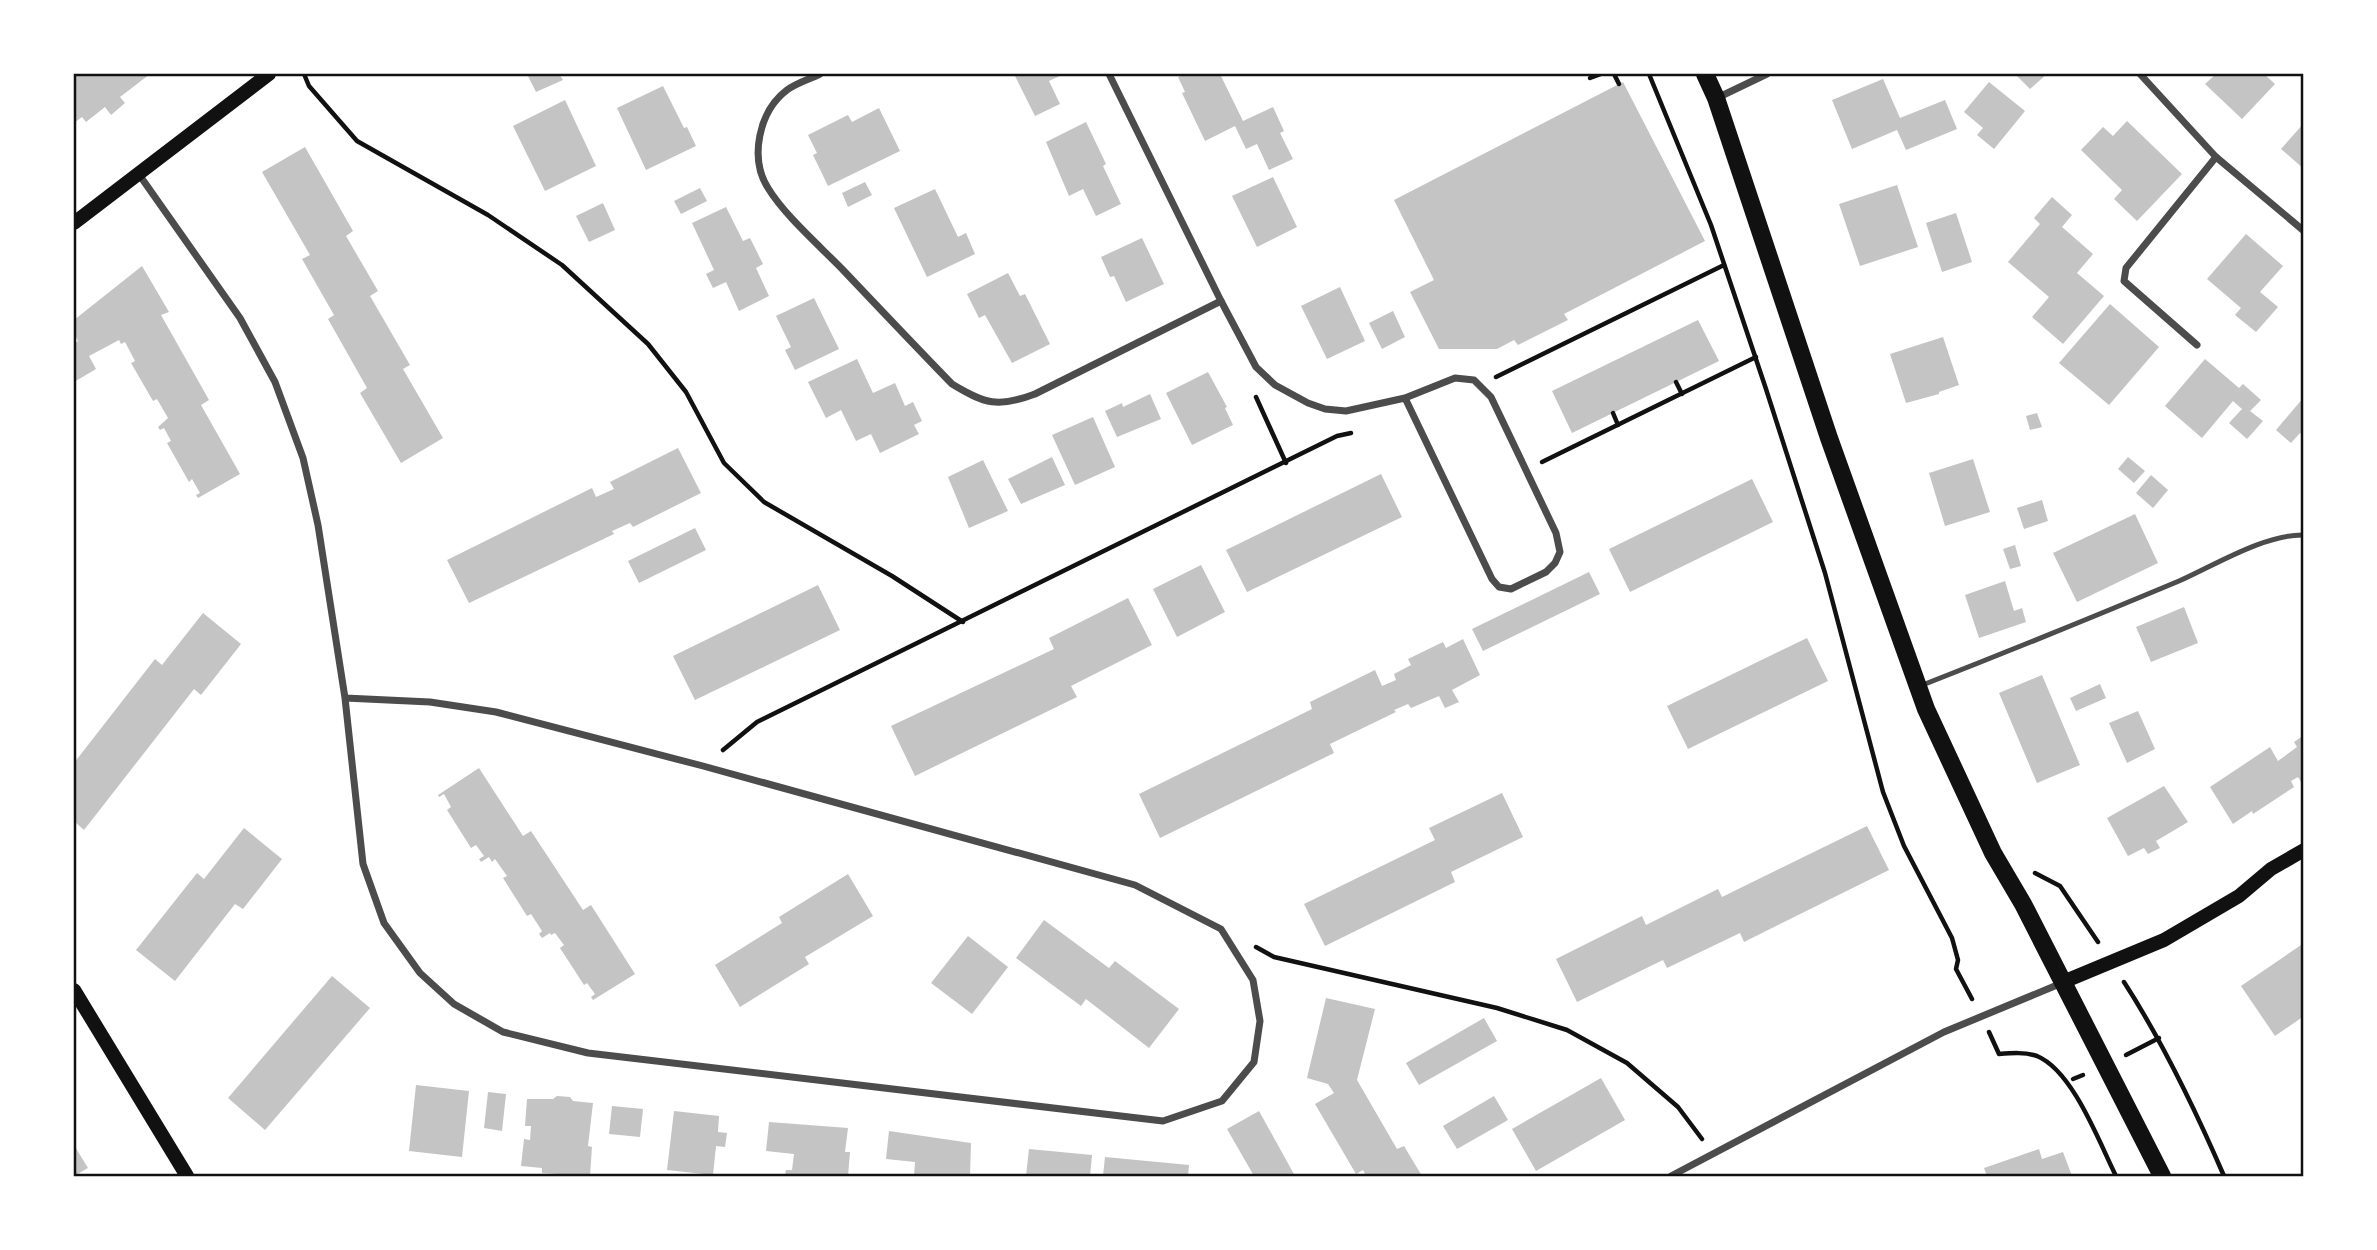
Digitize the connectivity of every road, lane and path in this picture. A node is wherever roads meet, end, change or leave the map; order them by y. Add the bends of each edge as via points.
1 (269, 74) edge
2 (304, 74) edge
3 (820, 74) edge
4 (1109, 74) edge
5 (1601, 74) edge
6 (1615, 74) edge
7 (1648, 74) edge
8 (1705, 74) edge
9 (1767, 74) edge
10 (2140, 74) edge
11 (1590, 78) dead end
12 (1619, 84) dead end
13 (1716, 98) junction
14 (2216, 157) junction
15 (138, 173) junction
16 (74, 223) edge
17 (2304, 231) edge
18 (1724, 265) junction
19 (1221, 301) junction
20 (2197, 345) dead end
21 (1756, 357) junction
22 (1256, 366) junction
23 (1676, 382) dead end
24 (1480, 384) junction
25 (1682, 394) junction
26 (1405, 398) junction
27 (1613, 413) dead end
28 (1618, 425) junction
29 (1363, 429) dead end
30 (1286, 463) junction
31 (1526, 471) junction
32 (2304, 535) edge
33 (963, 622) junction
34 (1917, 688) junction
35 (345, 698) junction
36 (703, 766) junction
37 (2304, 850) edge
38 (1221, 929) junction
39 (1956, 968) dead end
40 (2063, 982) junction
41 (74, 990) edge
42 (2159, 1038) dead end
43 (1999, 1054) dead end
44 (2125, 1055) dead end
45 (2171, 1061) dead end
46 (1713, 1154) junction
47 (187, 1177) edge
48 (1671, 1177) edge
49 (2116, 1177) edge
50 (2162, 1177) edge
51 (2224, 1177) edge

1 - 15 main road
2 - 33 path via 309,86 357,141 488,215 562,265 648,344 686,392 724,463 764,502
3 - 19 street via 789,89 767,114 759,148 767,187 952,384 974,398 997,404 1035,394
4 - 19 street
5 - 11 path
6 - 12 path
7 - 18 path
8 - 13 main road
9 - 13 street
10 - 14 street
13 - 34 main road
14 - 17 street
14 - 20 street via 2126,268 2124,281
15 - 16 main road
15 - 35 street via 240,318 275,382 303,458 318,525
18 - 21 path
18 - 24 path
19 - 22 street
21 - 25 path
21 - 39 path via 1825,573 1883,792 1904,846 1952,938
22 - 26 street via 1275,385 1325,409 1346,411
22 - 30 path via 1251,385
23 - 25 path
24 - 26 street via 1467,377 1455,378
24 - 31 street via 1491,397
25 - 28 path
26 - 31 street via 1499,587 1511,589 1546,572 1560,552 1556,533
27 - 28 path
28 - 31 path
29 - 30 path via 1337,436
30 - 33 path
32 - 34 lane via 2275,537 2047,637
33 - 36 path via 757,722
34 - 40 main road via 1993,853
35 - 36 street via 430,702 496,712
35 - 38 street via 363,864 384,923 420,973 454,1004 503,1032 588,1052 1163,1121 1222,1101 1254,1062 1260,1021 1253,980
36 - 38 street via 1135,885
37 - 40 main road via 2239,896 2164,940
38 - 46 path via 1274,957 1497,1008 1567,1030 1627,1063 1678,1107
40 - 46 street via 1944,1032
40 - 50 main road
41 - 47 main road
42 - 44 path
43 - 49 path via 2036,1056 2054,1067 2068,1082
45 - 51 path
46 - 48 street

